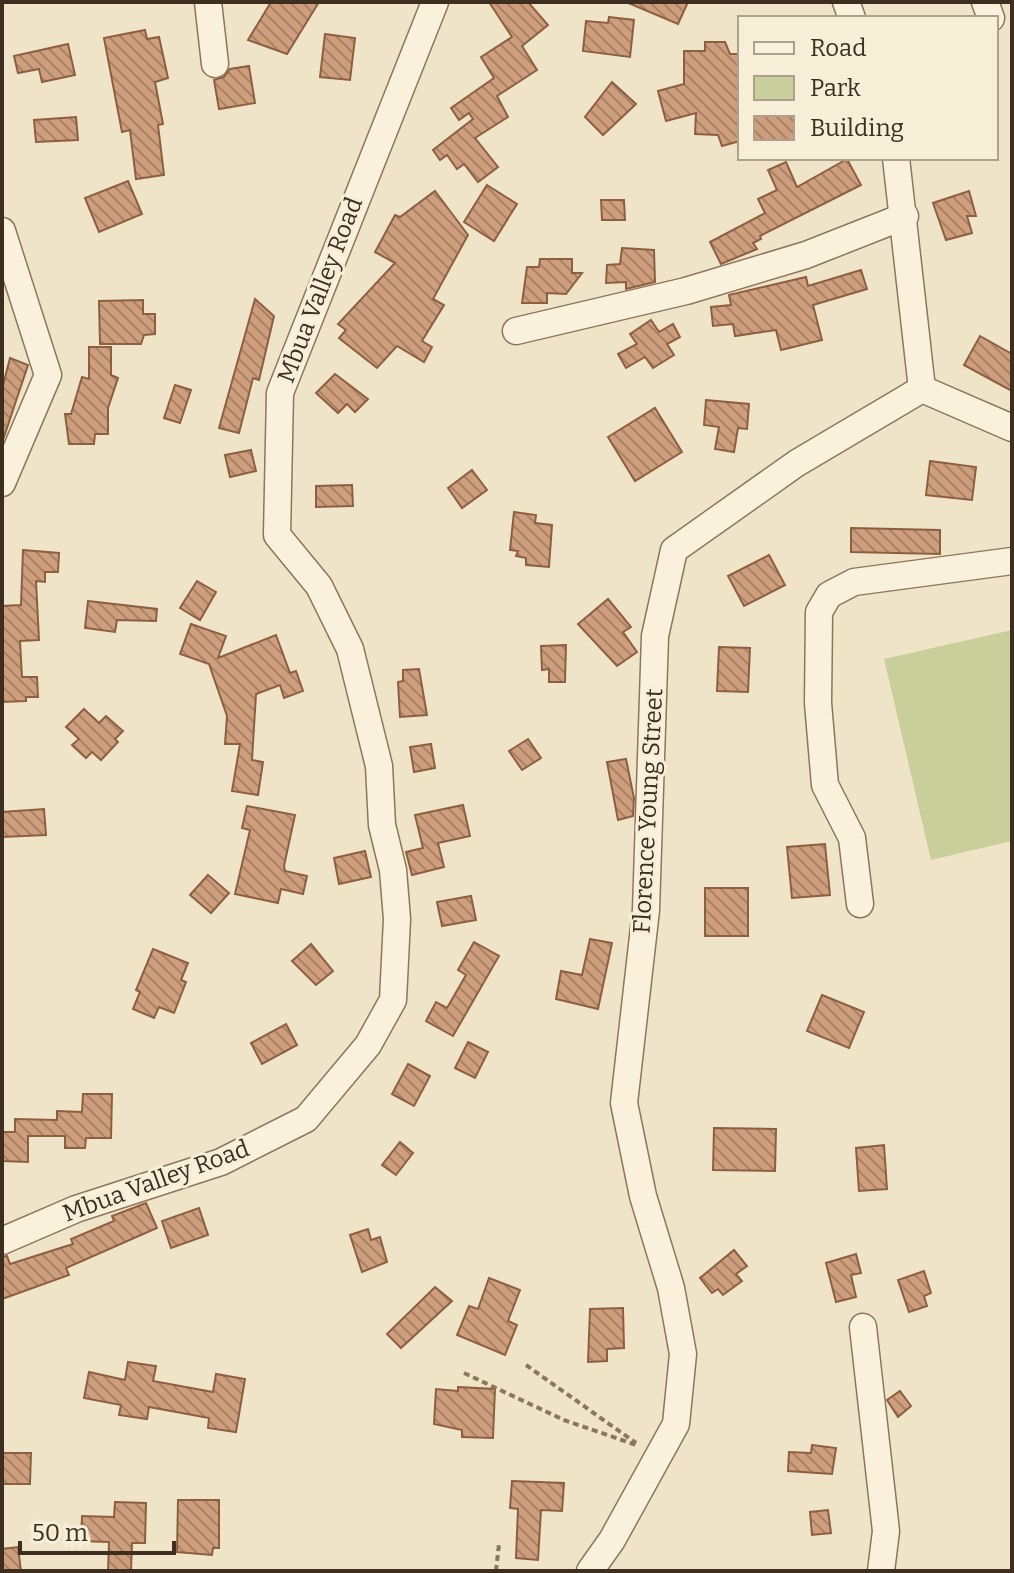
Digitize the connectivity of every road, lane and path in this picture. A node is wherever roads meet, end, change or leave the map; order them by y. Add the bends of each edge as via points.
1 (208, 2) edge
2 (435, 2) edge
3 (215, 64) dead end
4 (896, 160) edge
5 (905, 216) junction
6 (2, 231) edge
7 (516, 331) dead end
8 (922, 389) junction
9 (1012, 428) edge
10 (2, 483) edge
11 (1012, 561) edge
12 (860, 904) dead end
13 (2, 1241) edge
14 (863, 1327) dead end
15 (526, 1365) dead end
16 (464, 1373) dead end
17 (650, 1450) junction
18 (499, 1544) dead end
19 (496, 1571) edge
20 (590, 1571) edge
21 (881, 1571) edge

1 - 3 street
2 - 13 street, Mbua Valley Road via 280,393 277,454 277,535 319,586 350,649 379,766 397,919 393,1000 368,1045 306,1119 221,1162 76,1209
4 - 5 street
5 - 7 street via 806,255 701,287
5 - 8 street
6 - 10 street via 48,375
8 - 9 street
8 - 17 street, Florence Young Street via 797,463 674,550 655,636 646,910 624,1103 683,1354 676,1424
11 - 12 street via 854,582 829,595 819,612 818,703 825,785 852,838
14 - 21 street via 886,1531
15 - 17 path
16 - 17 path via 564,1420
17 - 20 street, Florence Young Street via 612,1540
18 - 19 path

